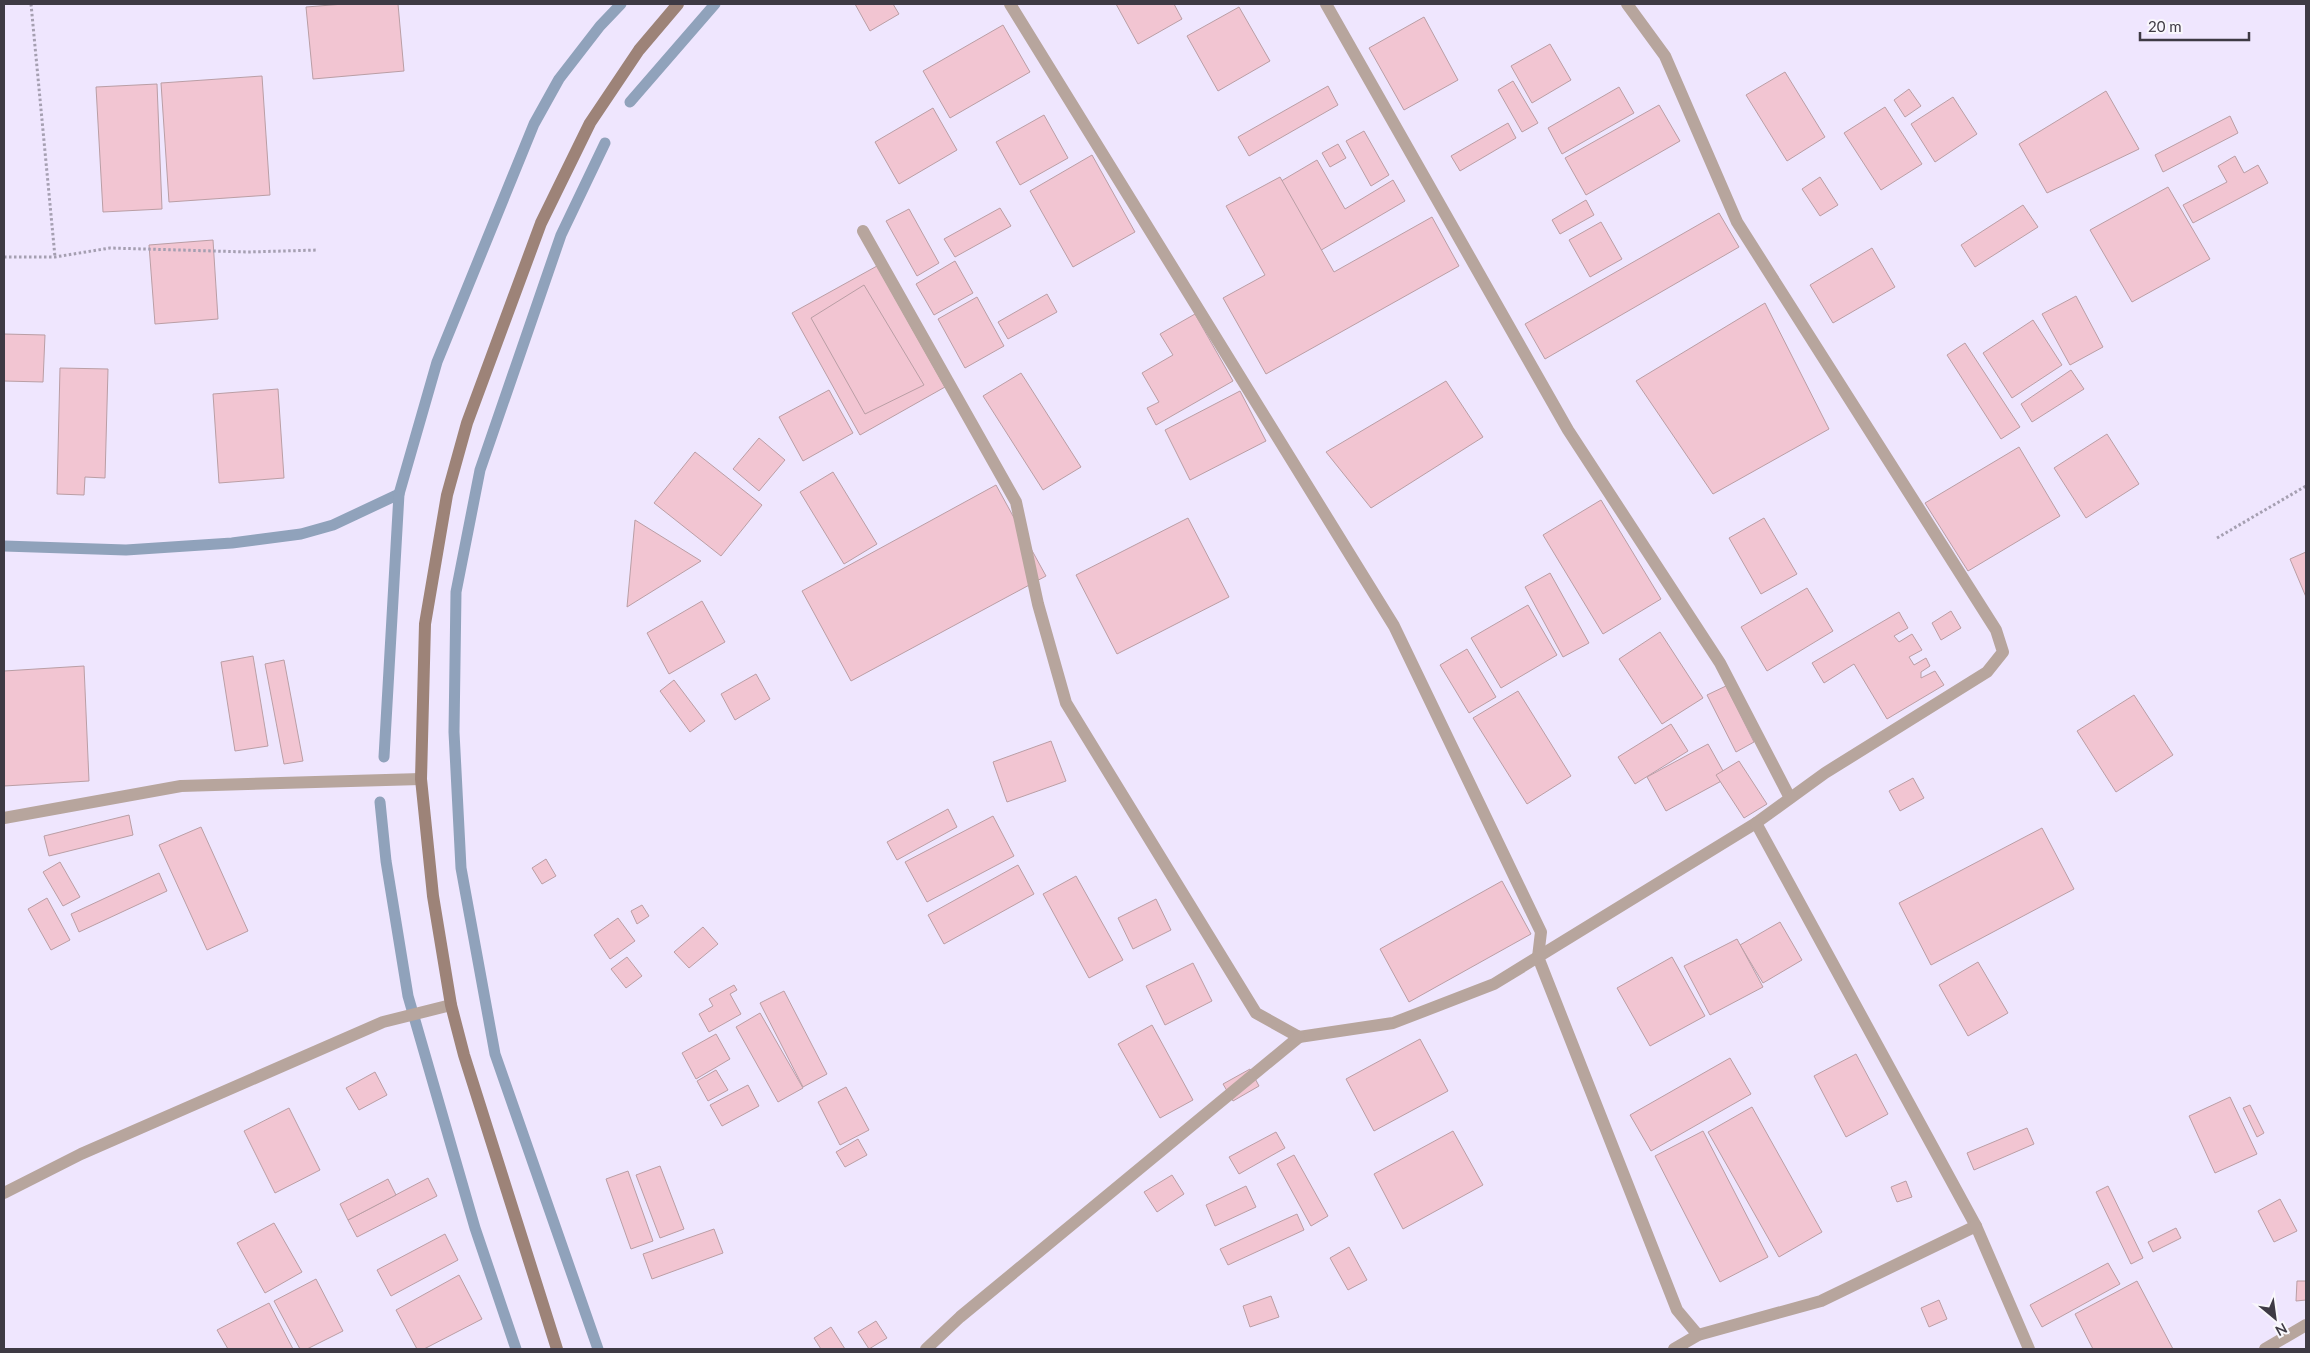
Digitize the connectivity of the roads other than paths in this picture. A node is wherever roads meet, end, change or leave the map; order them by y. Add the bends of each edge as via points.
1 (678, 4) edge
2 (1010, 4) edge
3 (1326, 4) edge
4 (1627, 4) edge
5 (863, 231) dead end
6 (422, 779) junction
7 (1790, 798) junction
8 (4, 818) edge
9 (1756, 822) junction
10 (1538, 957) junction
11 (451, 1005) junction
12 (1299, 1037) junction
13 (4, 1193) edge
14 (1976, 1226) junction
15 (2306, 1325) edge
16 (1698, 1335) junction
17 (557, 1349) edge
18 (926, 1349) edge
19 (1674, 1349) edge
20 (2028, 1349) edge
21 (2265, 1349) edge

1 - 6 street via 639,50 590,123 541,223 467,423 446,496 425,624
2 - 10 street via 1394,626 1541,932
3 - 7 street via 1568,430 1720,663
4 - 7 street via 1665,56 1737,222 1996,630 2003,652 1987,672
5 - 12 street via 1016,502 1038,604 1066,703 1256,1012
6 - 8 street via 181,786
6 - 11 street via 434,896
7 - 9 street
9 - 10 street
9 - 14 street
10 - 12 street via 1494,984 1393,1023
10 - 16 street via 1677,1310
11 - 13 street via 383,1022 81,1154
11 - 17 street
12 - 18 street via 960,1317
14 - 16 street via 1820,1300
14 - 20 street
15 - 21 street
16 - 19 street

